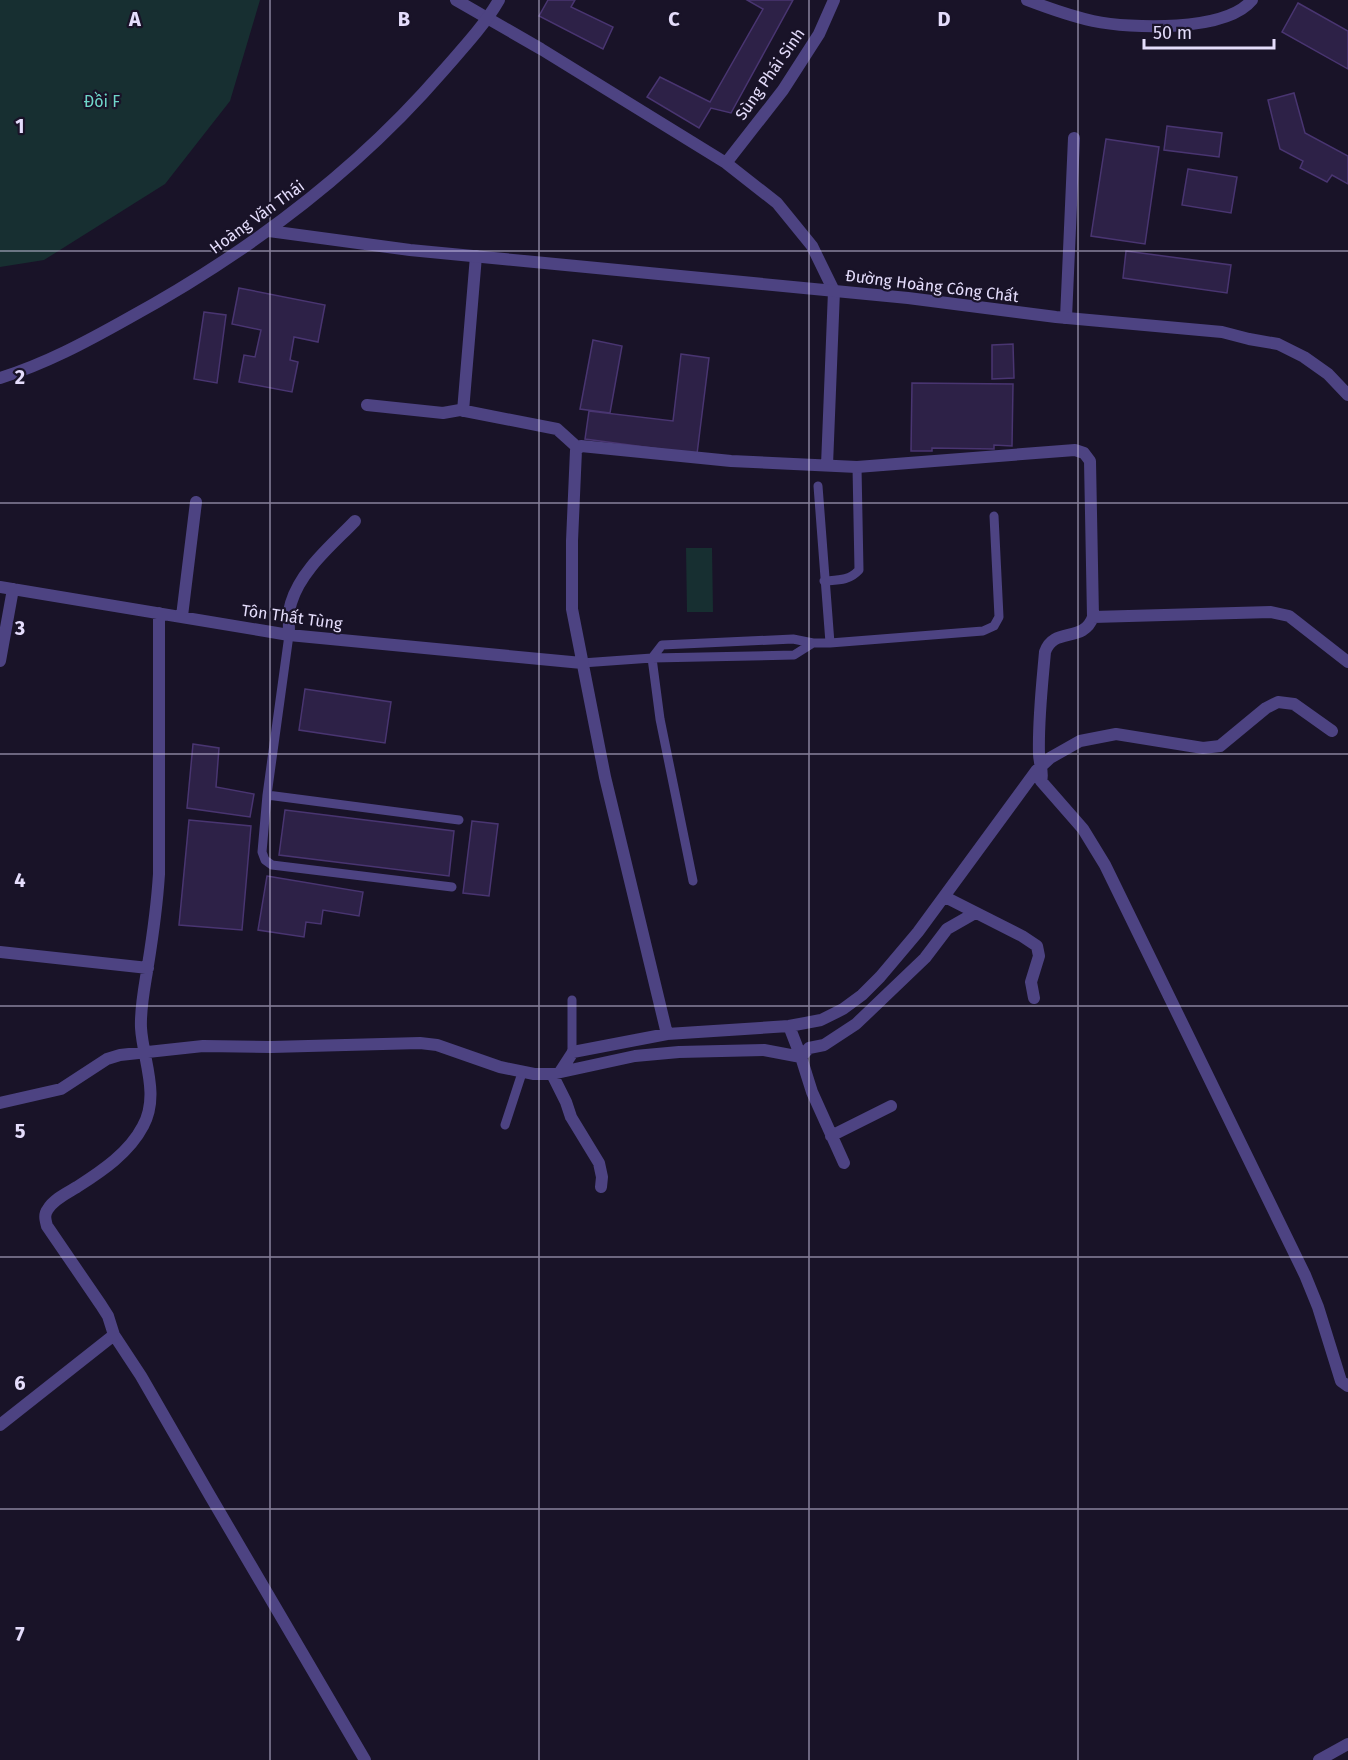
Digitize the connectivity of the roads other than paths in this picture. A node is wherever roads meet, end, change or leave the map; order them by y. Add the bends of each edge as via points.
1 (456, 0) edge
2 (499, 0) edge
3 (834, 0) edge
4 (1027, 0) edge
5 (1252, 0) edge
6 (488, 19) junction
7 (1074, 138) dead end
8 (726, 163) junction
9 (269, 231) junction
10 (476, 256) junction
11 (834, 291) junction
12 (1066, 318) junction
13 (0, 378) edge
14 (1348, 395) edge
15 (367, 405) dead end
16 (463, 411) junction
17 (578, 448) junction
18 (827, 465) junction
19 (857, 467) junction
20 (818, 486) dead end
21 (196, 502) dead end
22 (994, 516) dead end
23 (355, 521) dead end
24 (824, 581) junction
25 (0, 587) edge
26 (13, 589) junction
27 (159, 613) junction
28 (182, 616) junction
29 (1093, 617) junction
30 (289, 635) junction
31 (813, 643) junction
32 (830, 643) junction
33 (652, 658) junction
34 (0, 661) edge
35 (1348, 662) edge
36 (582, 663) junction
37 (1332, 731) dead end
38 (1041, 767) junction
39 (267, 795) junction
40 (459, 820) dead end
41 (693, 881) dead end
42 (452, 887) dead end
43 (945, 897) junction
44 (975, 913) junction
45 (0, 952) edge
46 (148, 968) junction
47 (1035, 998) dead end
48 (572, 1000) dead end
49 (789, 1026) junction
50 (667, 1034) junction
51 (144, 1052) junction
52 (572, 1053) junction
53 (801, 1057) junction
54 (522, 1073) junction
55 (556, 1073) junction
56 (0, 1103) edge
57 (891, 1106) dead end
58 (505, 1125) dead end
59 (831, 1136) junction
60 (844, 1163) dead end
61 (601, 1187) dead end
62 (114, 1335) junction
63 (1348, 1386) edge
64 (0, 1425) edge
65 (1348, 1744) edge
66 (365, 1760) edge
67 (1319, 1760) edge

1 - 6 street, Đường Hoàng Công Chất
2 - 6 street, Hoàng Văn Thái
3 - 8 street, Sùng Phái Sinh via 819,34 783,90
4 - 5 street via 1094,21 1144,26 1215,21 1245,9
6 - 8 street, Đường Hoàng Công Chất
6 - 9 street, Hoàng Văn Thái via 374,144
7 - 12 street
8 - 11 street, Đường Hoàng Công Chất via 777,203 813,246
9 - 10 street
9 - 13 street, Hoàng Văn Thái via 163,300 80,345
10 - 11 street
10 - 16 street
11 - 12 street, Đường Hoàng Công Chất
11 - 18 street
12 - 14 street, Đường Hoàng Công Chất via 1222,332 1278,344 1328,374
15 - 16 street via 443,413
16 - 17 street via 557,429
17 - 18 street
17 - 36 street via 574,452 572,609
18 - 19 street
19 - 24 lane via 859,570 846,580
19 - 29 street via 1075,450 1084,453 1090,461
20 - 24 lane
21 - 28 street
22 - 32 lane via 999,617 994,626
23 - 30 street via 298,587 289,612
24 - 32 lane
25 - 26 street, Tôn Thất Tùng
26 - 27 street, Tôn Thất Tùng
26 - 34 street
27 - 28 street, Tôn Thất Tùng
27 - 46 street via 159,874
28 - 30 street, Tôn Thất Tùng
29 - 35 street via 1271,612 1289,616
29 - 38 street via 1083,632 1054,639 1045,652 1040,706
30 - 36 street, Tôn Thất Tùng
30 - 39 lane
31 - 32 lane
31 - 33 lane via 794,655
31 - 33 lane via 793,639 683,643 662,645
33 - 36 lane
33 - 41 lane via 660,719
36 - 50 street via 605,777
37 - 38 street via 1294,704 1278,702 1220,746 1203,748 1116,734 1080,741
38 - 43 street
38 - 63 street via 1041,781 1083,828 1105,865 1305,1275 1341,1381
39 - 40 lane
39 - 42 lane via 262,852 272,865
43 - 44 street
43 - 49 street via 862,995 821,1020
44 - 47 street via 1037,946 1040,956 1031,982
44 - 53 street via 947,929 925,958 856,1024 824,1045 809,1048
45 - 46 street
46 - 51 street via 141,1026
48 - 52 lane
49 - 50 street
49 - 53 street
50 - 52 street
51 - 54 street via 203,1046 420,1043
51 - 56 street via 107,1059 61,1089
51 - 62 street via 151,1091 145,1124 138,1137 104,1170 52,1203 45,1218 108,1316
52 - 55 street
53 - 55 street via 764,1050 663,1053
53 - 59 street
54 - 55 street
54 - 58 lane
55 - 61 street via 571,1117 599,1163
57 - 59 street
59 - 60 street
62 - 64 street
62 - 66 street
65 - 67 street

